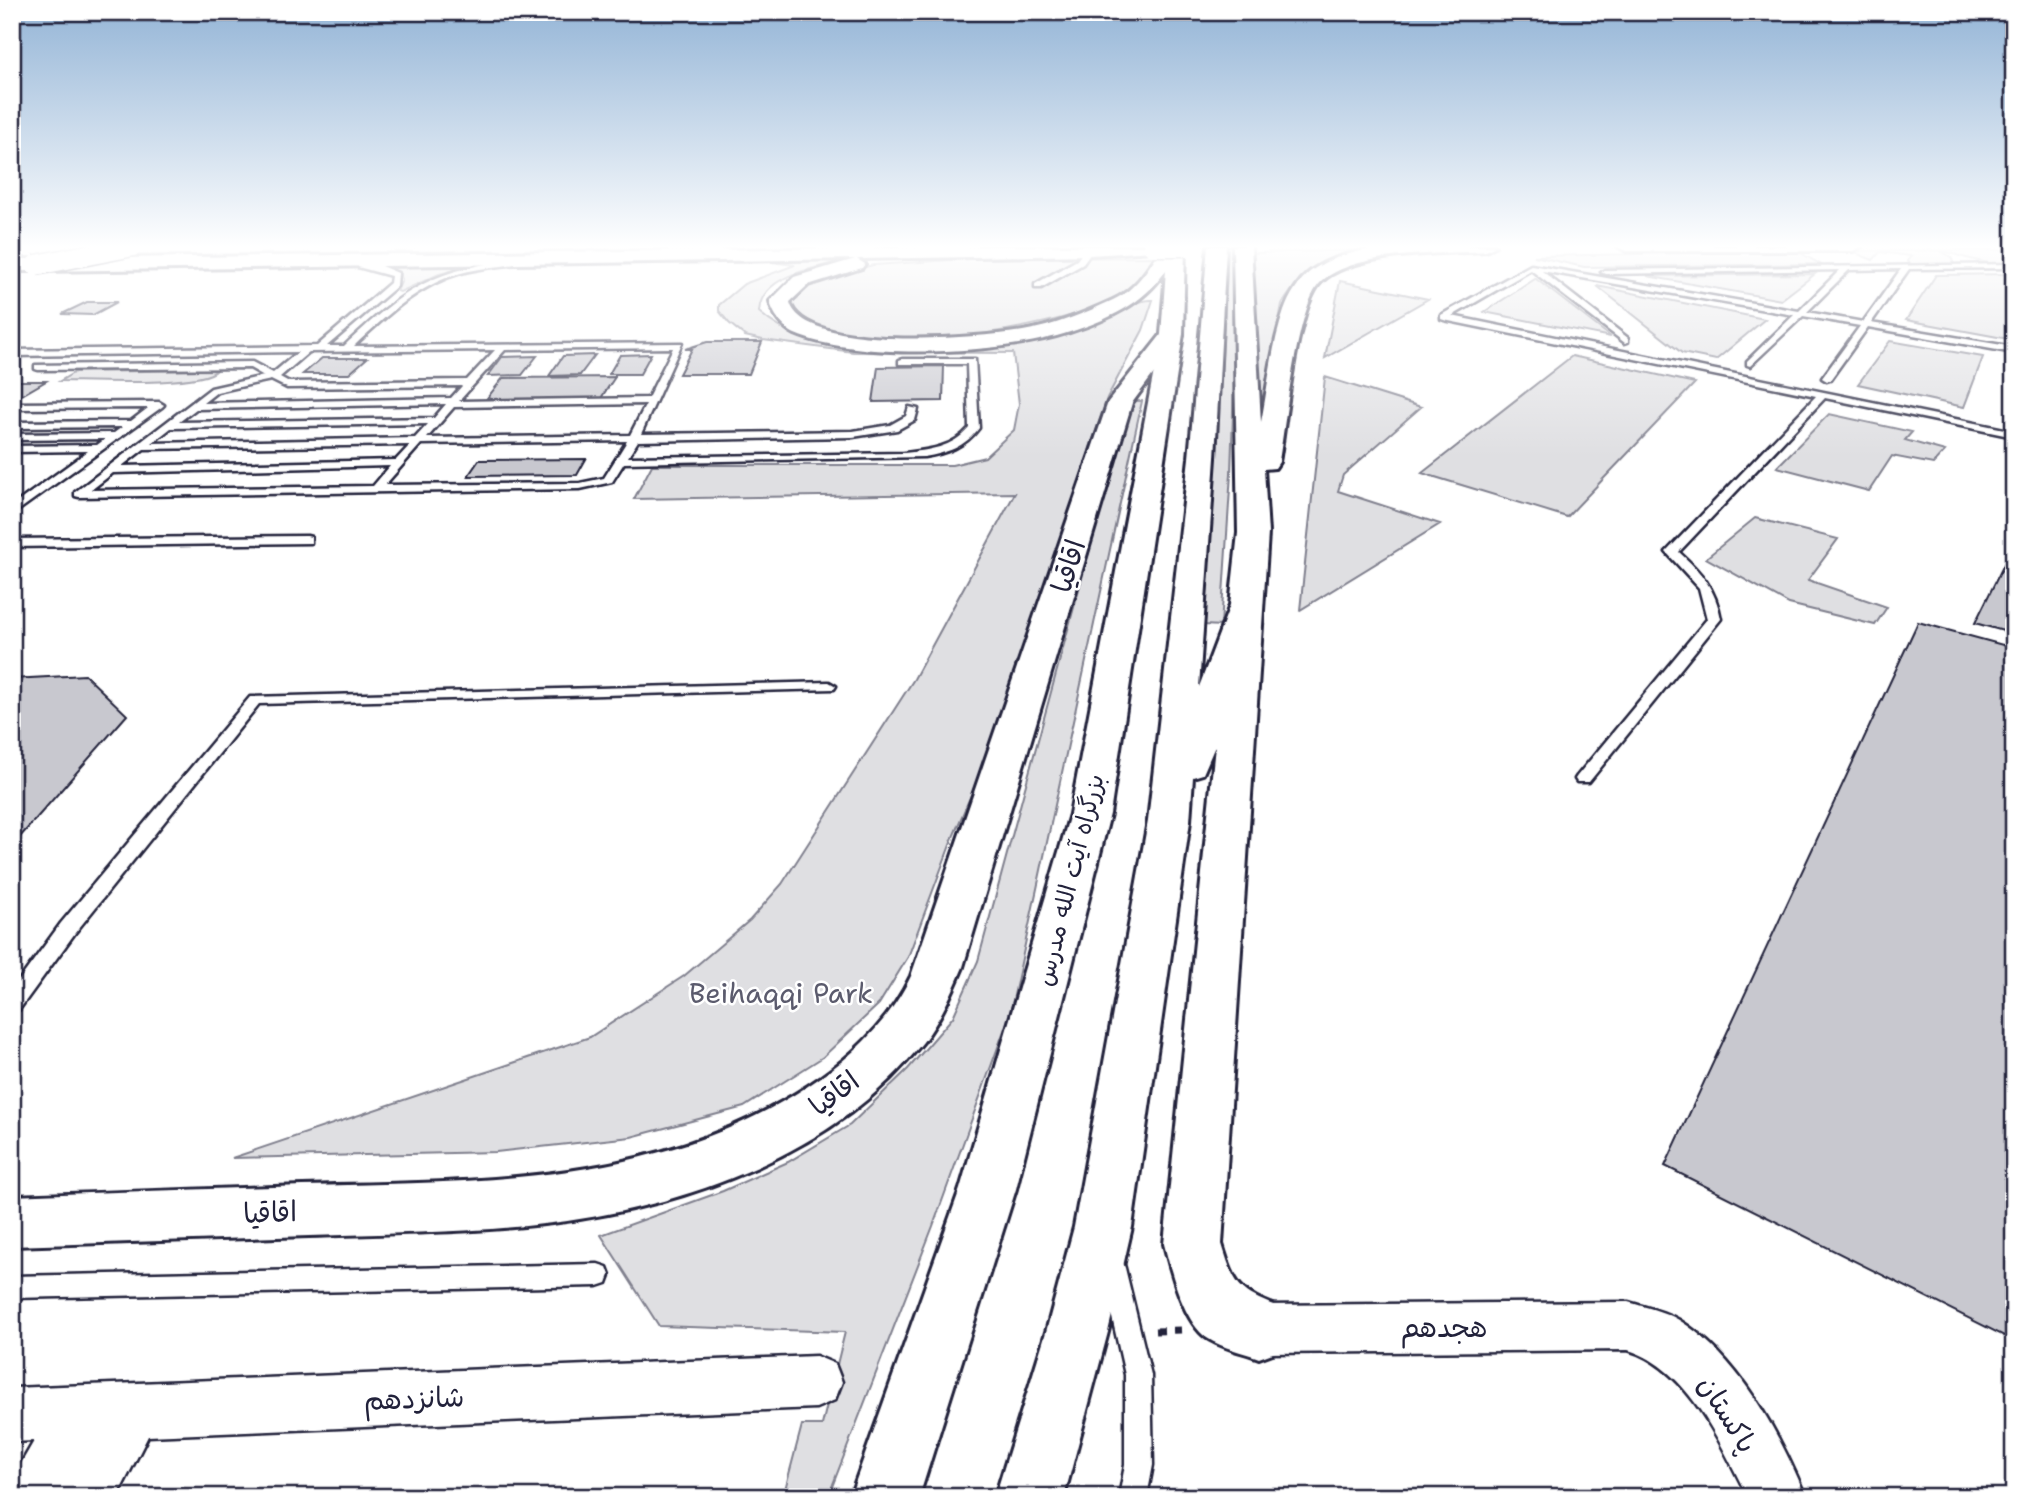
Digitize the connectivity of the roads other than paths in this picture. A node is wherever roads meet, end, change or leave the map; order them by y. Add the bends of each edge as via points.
1 (357, 316) edge
2 (381, 316) edge
3 (788, 316) edge
4 (1090, 316) edge
5 (1172, 316) edge
6 (1212, 316) edge
7 (1245, 316) edge
8 (1293, 316) edge
9 (1445, 316) edge
10 (1595, 316) edge
11 (1798, 316) edge
12 (1820, 316) edge
13 (1872, 316) edge
14 (1866, 325) junction
15 (1172, 334) junction
16 (1625, 340) dead end
17 (502, 347) junction
18 (306, 349) junction
19 (319, 349) junction
20 (346, 349) junction
21 (2014, 350) edge
22 (49, 352) junction
23 (12, 353) edge
24 (12, 362) edge
25 (902, 362) dead end
26 (1750, 363) dead end
27 (38, 366) dead end
28 (275, 376) junction
29 (1827, 378) dead end
30 (471, 383) junction
31 (1823, 395) junction
32 (653, 401) junction
33 (453, 403) junction
34 (12, 406) edge
35 (194, 406) junction
36 (913, 409) dead end
37 (147, 414) junction
38 (12, 415) edge
39 (437, 421) junction
40 (133, 424) junction
41 (12, 425) edge
42 (169, 425) junction
43 (2014, 434) edge
44 (117, 436) junction
45 (12, 437) edge
46 (635, 438) junction
47 (418, 442) junction
48 (142, 446) junction
49 (101, 448) junction
50 (12, 449) edge
51 (622, 460) junction
52 (399, 463) junction
53 (111, 470) junction
54 (376, 489) junction
55 (12, 502) edge
56 (26, 502) junction
57 (12, 512) edge
58 (1253, 533) junction
59 (307, 540) dead end
60 (12, 543) edge
61 (1245, 605) junction
62 (829, 686) dead end
63 (1583, 779) dead end
64 (1169, 821) junction
65 (12, 1005) edge
66 (12, 1221) edge
67 (1103, 1227) junction
68 (598, 1275) dead end
69 (12, 1287) edge
70 (1628, 1326) joint
71 (1259, 1329) joint
72 (816, 1382) dead end
73 (132, 1409) junction
74 (80, 1412) junction
75 (12, 1415) edge
76 (33, 1497) edge
77 (87, 1497) edge
78 (884, 1497) edge
79 (1029, 1497) edge
80 (1133, 1497) edge
81 (1779, 1497) edge

1 - 19 lane
2 - 20 lane
3 - 4 main road via 800,329 850,341 915,346 1023,337
5 - 15 main road, بزرگراه آیت الله مدرس
6 - 64 main road
7 - 58 main road
8 - 58 main road
9 - 31 lane
10 - 16 lane
11 - 26 lane
12 - 14 lane
13 - 14 lane
14 - 21 lane
14 - 29 lane
15 - 66 main road, اقاقیا via 1120,402 929,992 905,1029 821,1105 748,1148 663,1178 583,1195 486,1204
15 - 78 main road, بزرگراه آیت الله مدرس via 1090,814 988,1189
17 - 20 lane
17 - 30 lane
17 - 32 lane via 679,345
18 - 19 lane
18 - 22 lane
18 - 28 lane
19 - 20 lane
22 - 23 lane
22 - 24 lane
25 - 51 lane via 972,361 974,428 968,437 936,453 904,456
27 - 28 lane via 253,365
28 - 30 lane via 287,385
28 - 35 lane via 214,390
30 - 33 lane
31 - 43 lane
31 - 63 lane via 1672,552 1703,581 1712,598 1714,619
32 - 33 lane
32 - 46 lane
33 - 35 lane
33 - 39 lane
34 - 37 lane via 159,405
35 - 42 lane
36 - 46 lane via 903,424 853,435
37 - 38 lane
37 - 40 lane
39 - 42 lane
39 - 47 lane
40 - 41 lane
40 - 44 lane
42 - 48 lane
44 - 45 lane
44 - 49 lane
46 - 47 lane
46 - 51 lane
47 - 48 lane
47 - 52 lane
48 - 53 lane
49 - 50 lane
49 - 56 lane
51 - 54 lane via 608,480 580,486
52 - 53 lane
52 - 54 lane
53 - 54 lane via 79,494
55 - 56 lane
56 - 57 lane
58 - 61 main road
59 - 60 lane
61 - 64 main road
61 - 71 main road via 1193,1244 1205,1287 1228,1317
62 - 65 lane via 255,700 68,928
64 - 67 main road
67 - 79 main road
67 - 80 lane via 1138,1376 1139,1465
68 - 69 lane
70 - 71 street, هجدهم
70 - 81 street, پاکستان via 1657,1335 1689,1357 1713,1382
72 - 73 street, شانزدهم
73 - 74 street, شانزدهم
73 - 77 street
74 - 75 street, شانزدهم
74 - 76 street

